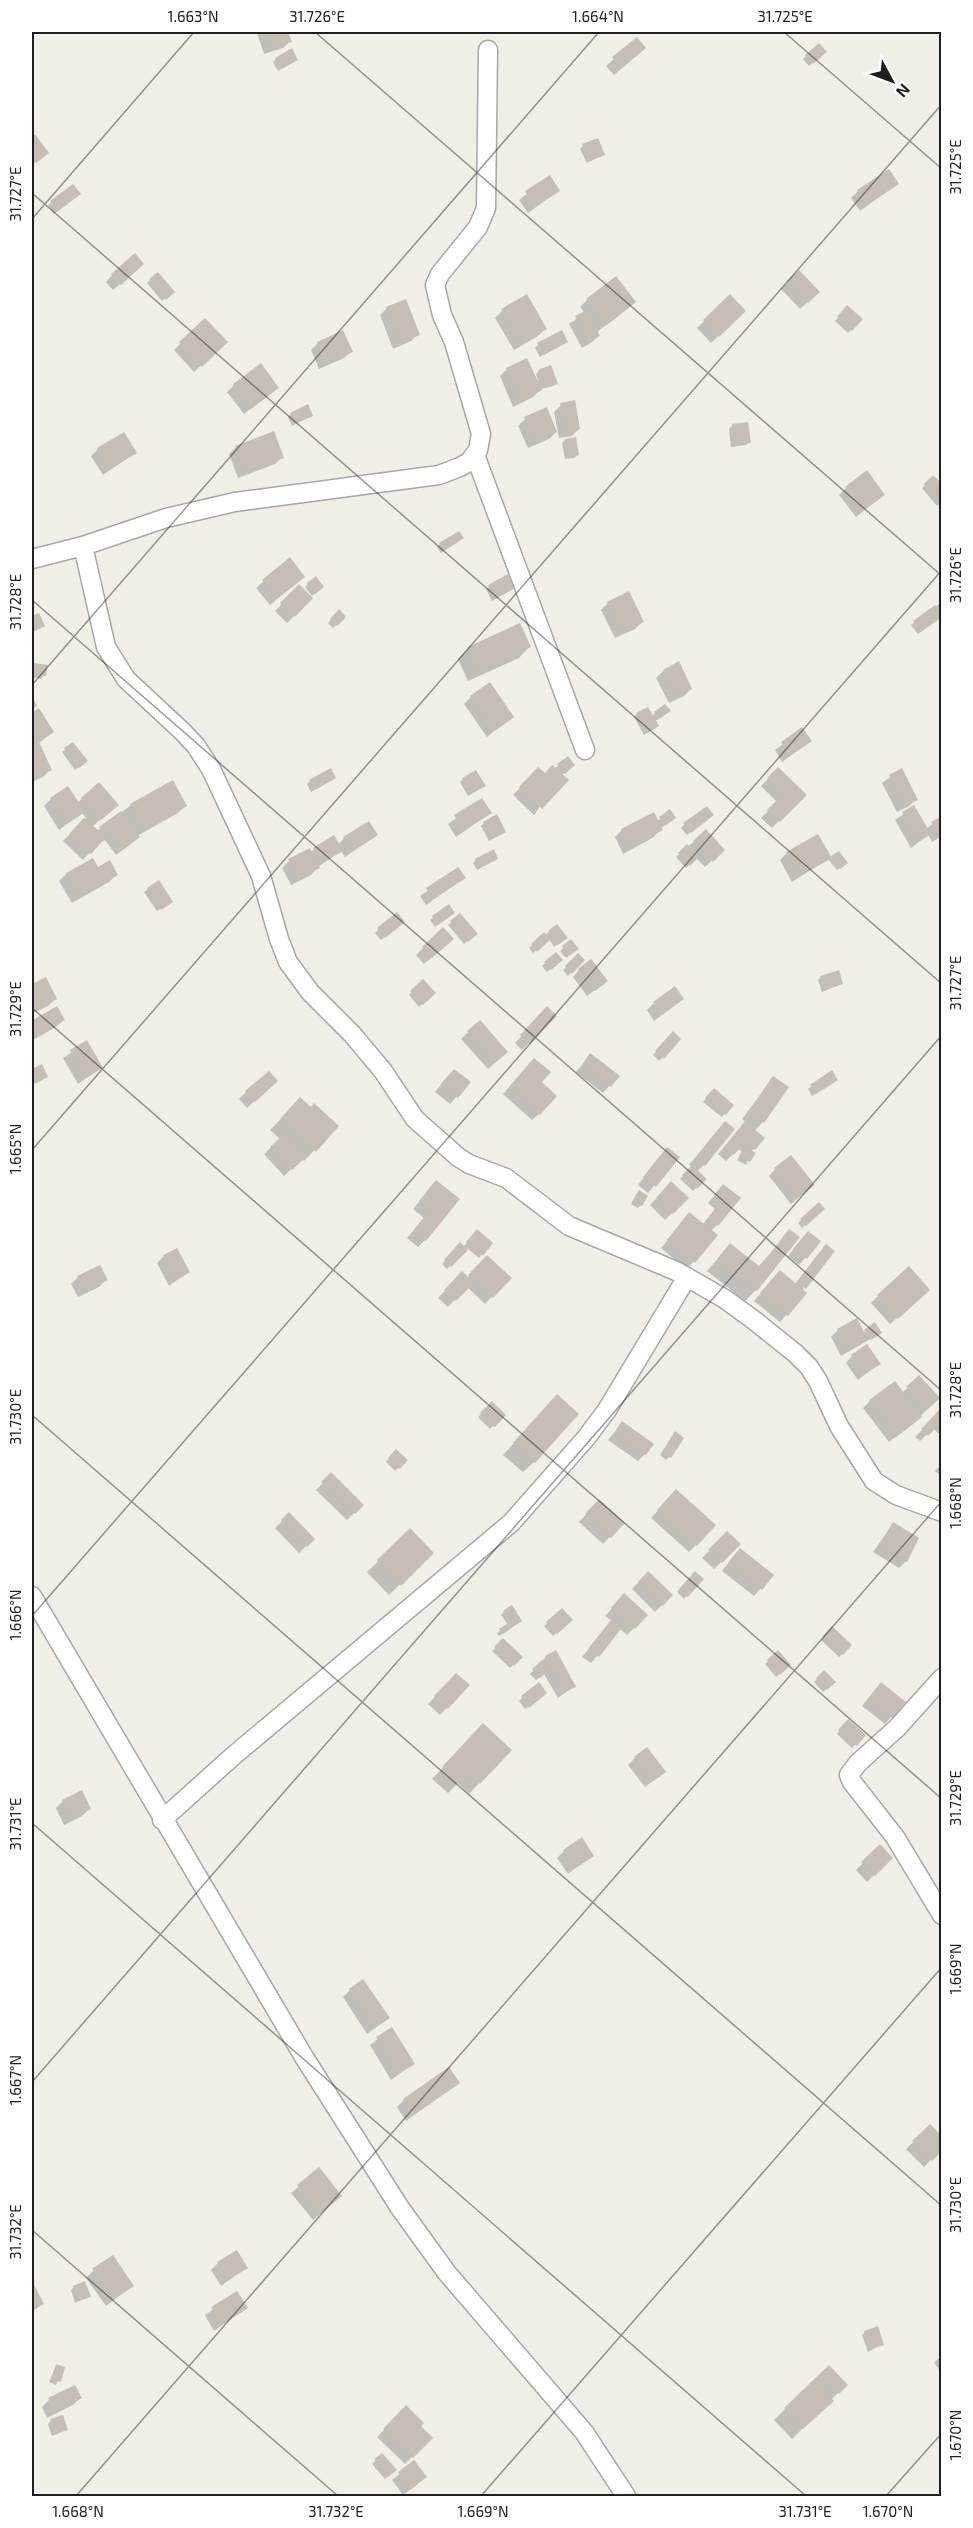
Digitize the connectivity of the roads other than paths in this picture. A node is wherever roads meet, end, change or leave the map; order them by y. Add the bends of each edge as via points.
1 (488, 50) dead end
2 (475, 455) junction
3 (83, 546) junction
4 (32, 559) edge
5 (585, 750) dead end
6 (687, 1277) junction
7 (942, 1512) edge
8 (32, 1596) edge
9 (942, 1678) edge
10 (162, 1820) junction
11 (942, 1915) edge
12 (626, 2496) edge

1 - 2 street via 486,208 478,227 435,285 479,424 480,445
2 - 3 street via 460,467 439,475 235,502 166,518
2 - 5 street
3 - 4 street
3 - 6 street via 111,657 126,679 183,732 206,762 261,876 288,962 310,992 352,1034 415,1119 458,1157 506,1178 569,1226
6 - 7 street via 724,1299 804,1360 874,1481 896,1496
6 - 10 street via 607,1410 511,1523
8 - 10 street
9 - 11 street via 849,1775 895,1837
10 - 12 street via 304,2057 422,2240 584,2432

